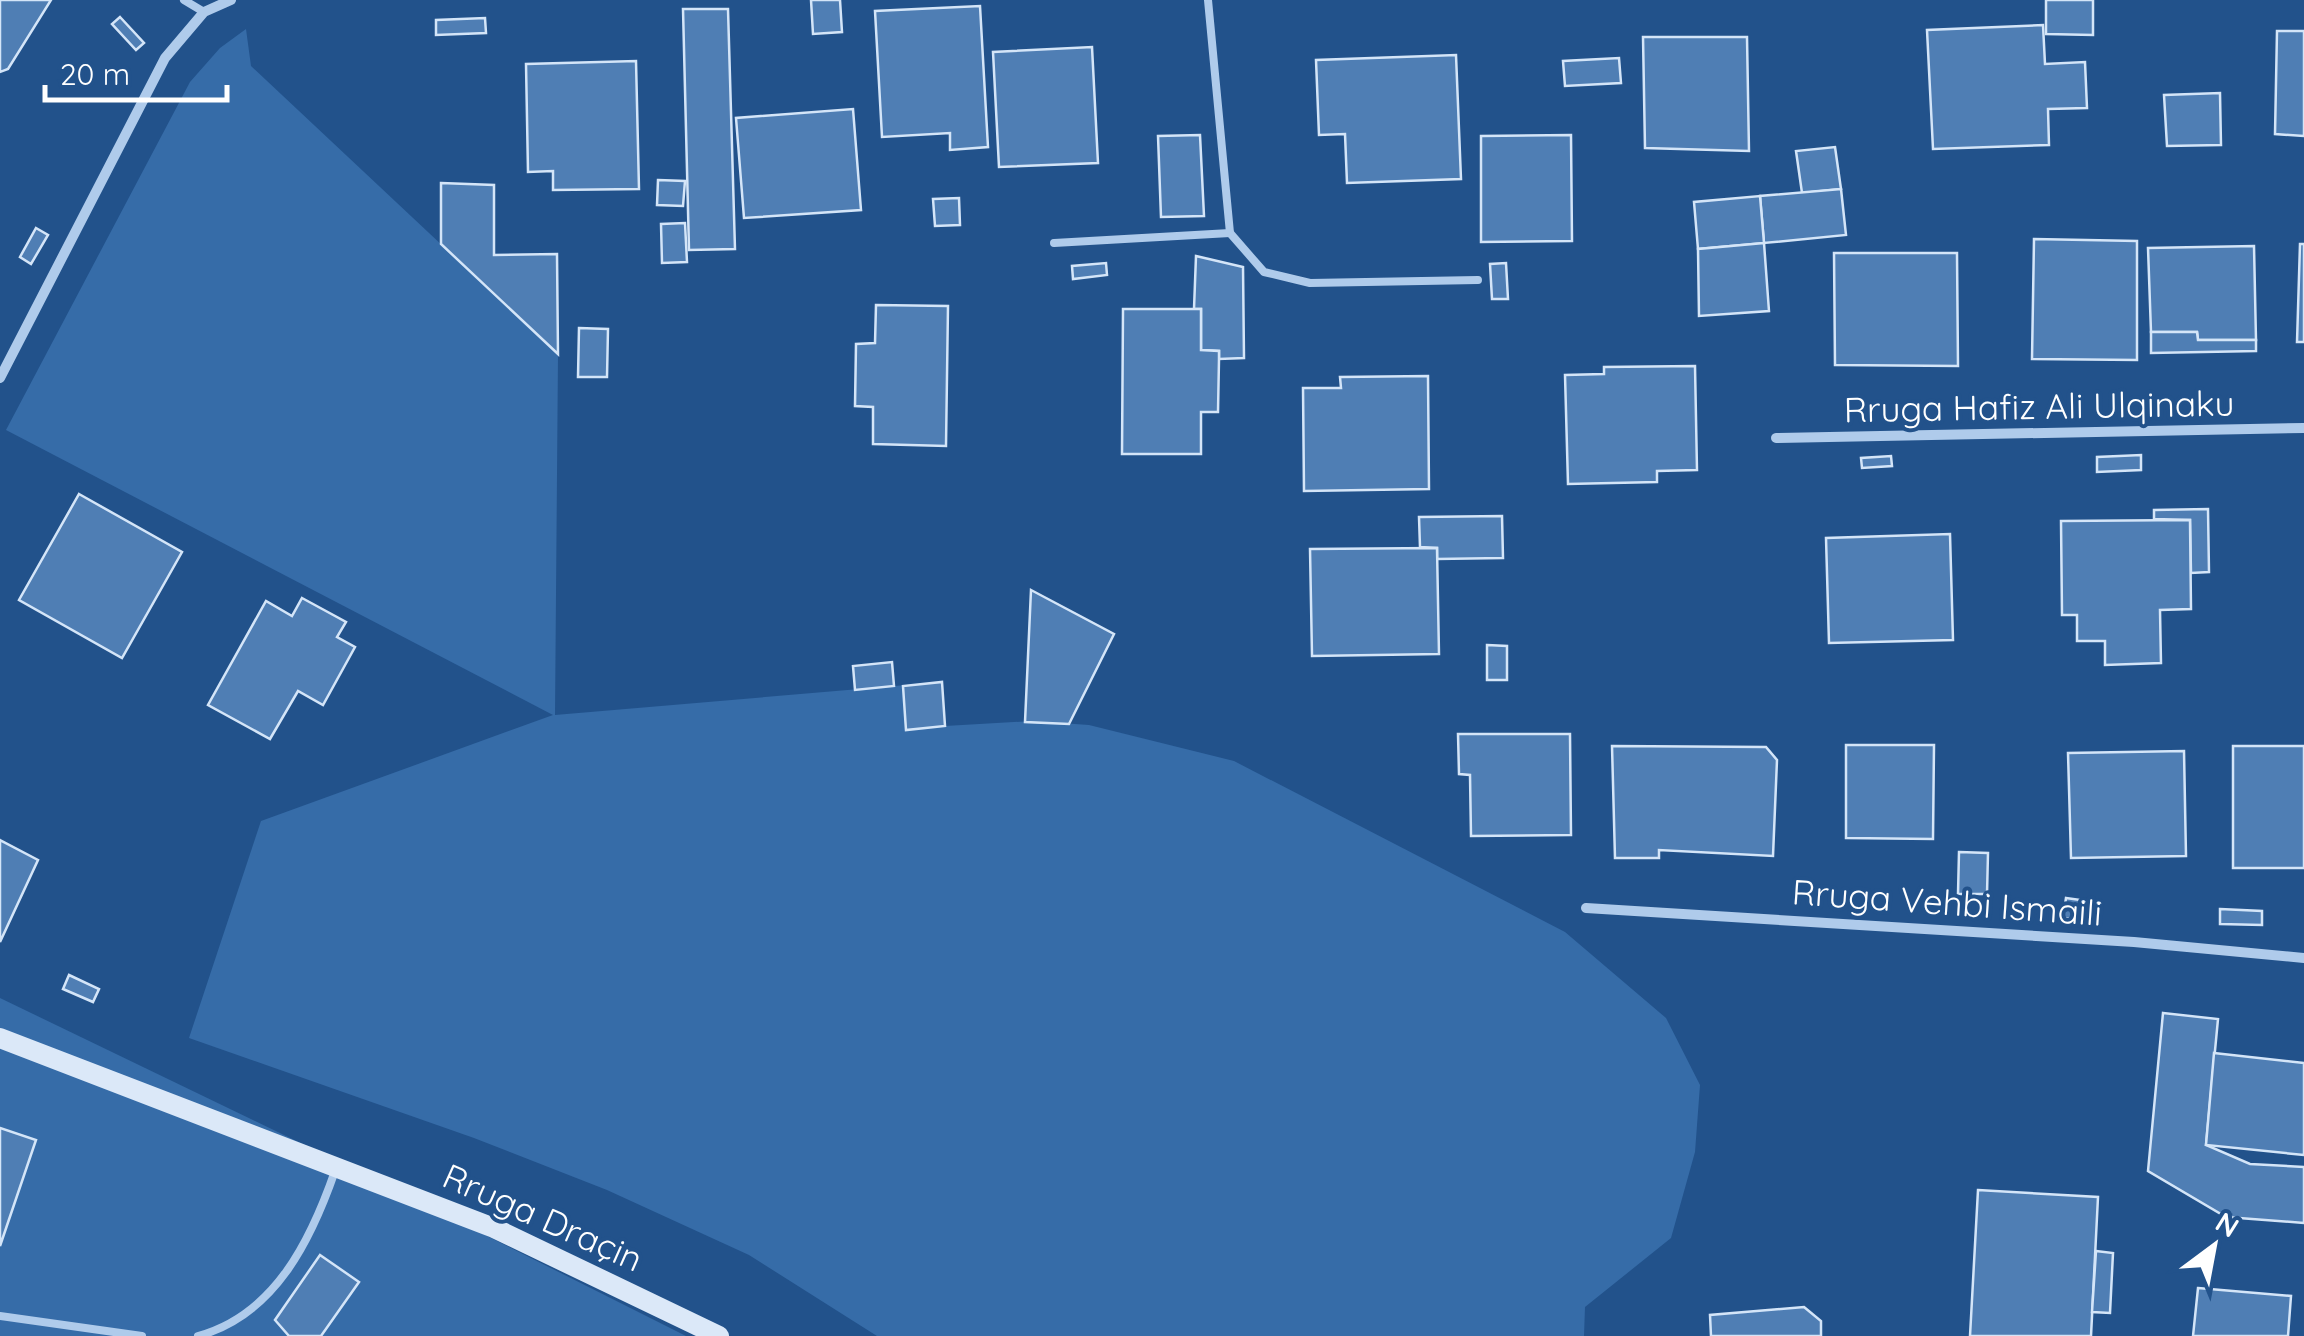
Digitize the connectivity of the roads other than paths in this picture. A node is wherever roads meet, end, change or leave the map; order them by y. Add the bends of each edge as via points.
1 (184, 0) edge
2 (231, 0) edge
3 (1208, 0) edge
4 (204, 12) junction
5 (1230, 233) junction
6 (1054, 243) dead end
7 (1478, 280) dead end
8 (0, 378) edge
9 (2304, 428) edge
10 (1776, 438) dead end
11 (1586, 908) dead end
12 (2304, 958) edge
13 (0, 1038) edge
14 (338, 1164) junction
15 (0, 1316) edge
16 (142, 1336) edge
17 (198, 1336) edge
18 (719, 1336) edge

1 - 4 lane
2 - 4 street
3 - 5 lane
4 - 8 street via 165,58
5 - 6 lane
5 - 7 lane via 1264,272 1310,283
9 - 10 street, Rruga Hafiz Ali Ulqinaku
11 - 12 street, Rruga Vehbi Ismaili
13 - 14 main road, Rruga Draçin
14 - 17 lane via 315,1228 288,1270 255,1306
14 - 18 main road, Rruga Draçin via 494,1228
15 - 16 lane

